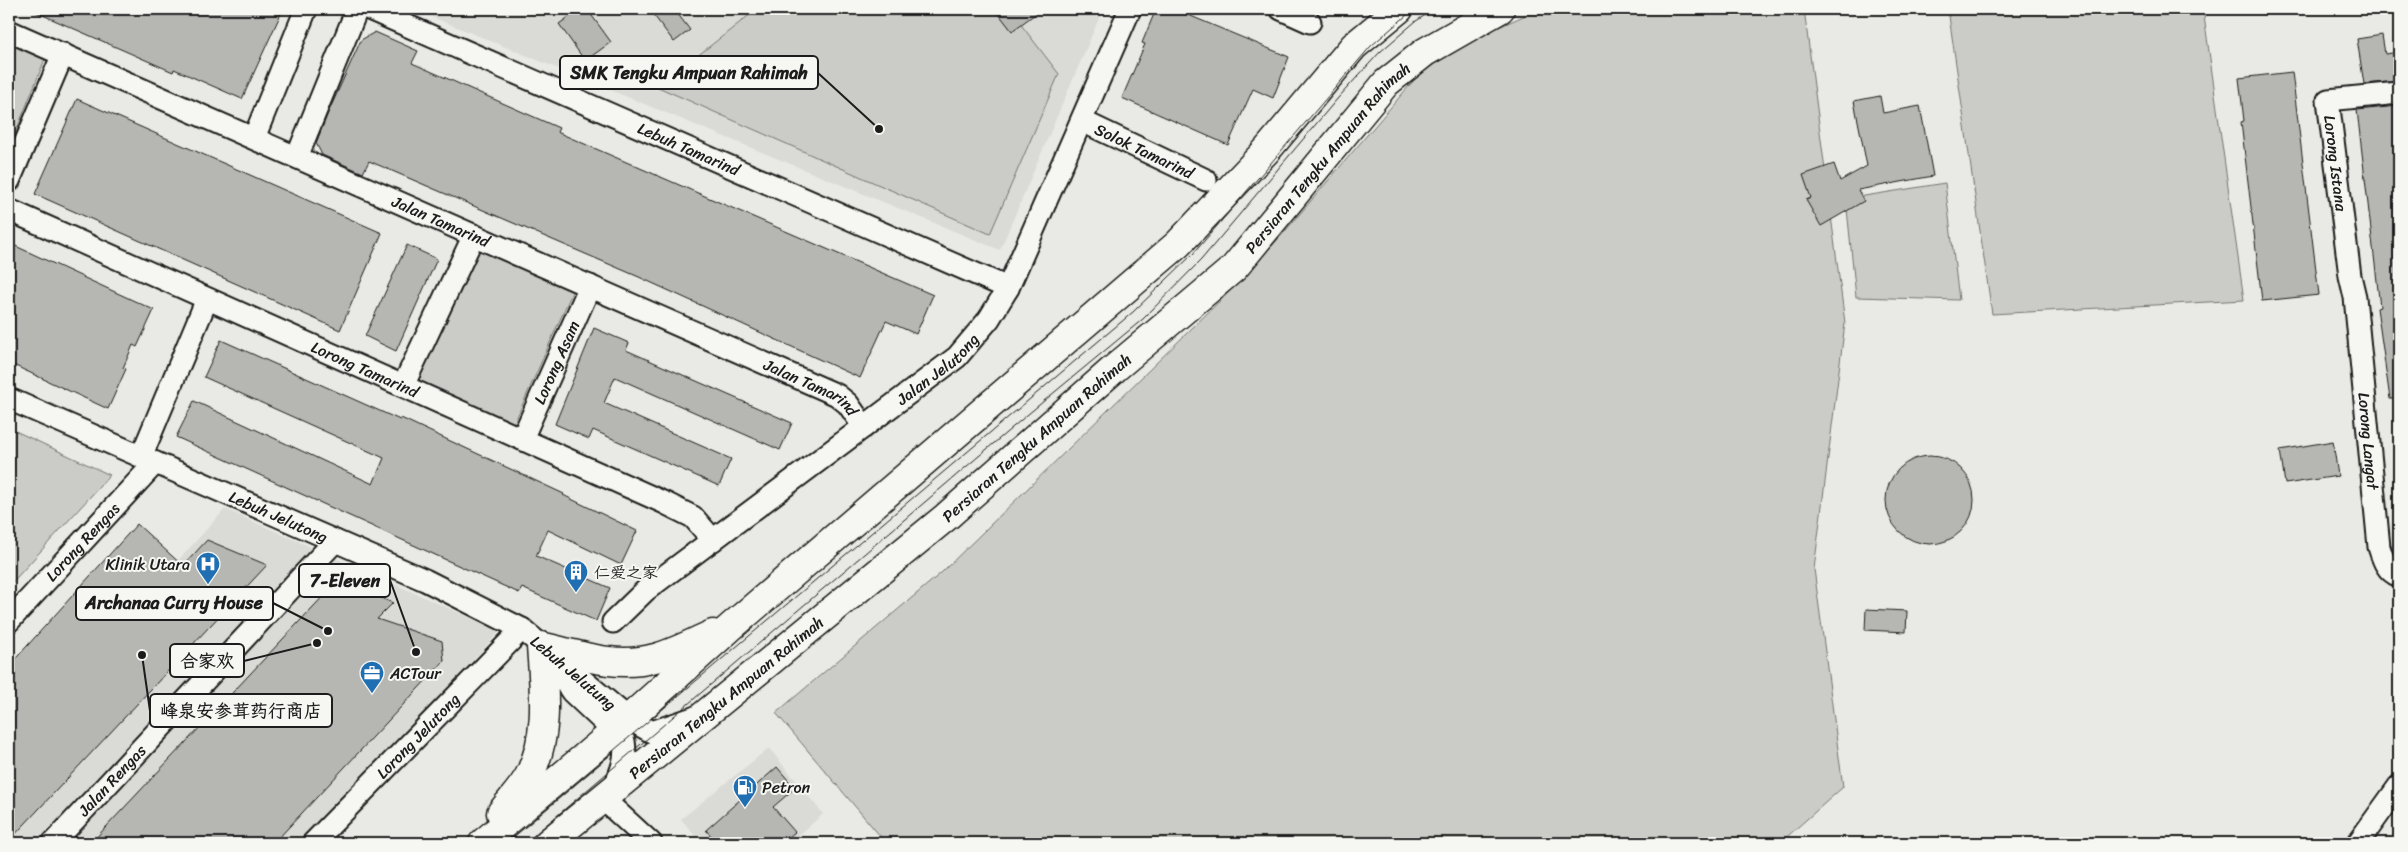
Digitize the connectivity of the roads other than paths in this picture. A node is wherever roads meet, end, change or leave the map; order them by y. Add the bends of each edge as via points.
1 (306, 9) edge
2 (357, 9) edge
3 (369, 9) edge
4 (1130, 9) edge
5 (1281, 9) edge
6 (1399, 9) edge
7 (1500, 9) edge
8 (1310, 22) dead end
9 (9, 31) edge
10 (63, 54) junction
11 (2399, 93) edge
12 (1082, 121) junction
13 (254, 138) junction
14 (297, 157) junction
15 (1206, 180) dead end
16 (9, 181) edge
17 (9, 210) edge
18 (474, 235) junction
19 (590, 286) junction
20 (1008, 288) junction
21 (2355, 297) joint
22 (207, 298) junction
23 (403, 386) junction
24 (9, 399) edge
25 (864, 427) junction
26 (522, 439) junction
27 (148, 460) junction
28 (714, 540) junction
29 (335, 541) junction
30 (2399, 576) edge
31 (9, 621) edge
32 (613, 622) dead end
33 (732, 626) junction
34 (532, 637) junction
35 (709, 712) junction
36 (622, 726) junction
37 (2399, 786) edge
38 (608, 793) junction
39 (53, 843) edge
40 (313, 843) edge
41 (473, 843) edge
42 (483, 843) edge
43 (548, 843) edge
44 (651, 843) edge
45 (2358, 843) edge

1 - 13 street
2 - 14 street
3 - 20 street, Lebuh Tamarind
4 - 12 street, Jalan Jelutong
5 - 8 street
6 - 33 highway via 1354,46 1267,150 1178,244
7 - 35 highway, Persiaran Tengku Ampuan Rahimah via 1425,52 1386,83 1234,268 1114,368 946,517
9 - 10 street, Jalan Tamarind
10 - 13 street, Jalan Tamarind
10 - 16 street
11 - 21 street, Lorong Istana via 2328,100
12 - 15 street, Solok Tamarind
12 - 20 street, Jalan Jelutong
13 - 14 street, Jalan Tamarind
14 - 18 street, Jalan Tamarind
17 - 22 street, Lorong Tamarind
18 - 19 street, Jalan Tamarind
18 - 23 street
19 - 25 street, Jalan Tamarind via 837,394
19 - 26 street, Lorong Asam
20 - 25 street, Jalan Jelutong via 989,319 957,357
21 - 30 street, Lorong Langat via 2379,547 2384,563
22 - 23 street, Lorong Tamarind
22 - 27 street
23 - 26 street, Lorong Tamarind
24 - 27 street, Lebuh Jelutong
25 - 28 street, Jalan Jelutong
26 - 28 street, Lorong Tamarind via 686,513
27 - 29 street, Lebuh Jelutong
27 - 31 street, Lorong Rengas
28 - 32 street, Jalan Jelutong via 646,590
29 - 34 street, Lebuh Jelutong via 425,580
29 - 39 street, Jalan Rengas
33 - 34 highway via 657,658 637,662 606,662
33 - 36 highway
34 - 36 street, Lebuh Jelutung
34 - 40 street, Lorong Jelutong
34 - 41 highway via 544,718 538,757 529,777
35 - 36 street, Lebuh Jelutung via 652,732
35 - 38 highway, Persiaran Tengku Ampuan Rahimah
36 - 38 street, Lebuh Jelutung via 626,751 623,769
36 - 42 highway
37 - 45 street
38 - 43 highway, Persiaran Tengku Ampuan Rahimah
38 - 44 street

